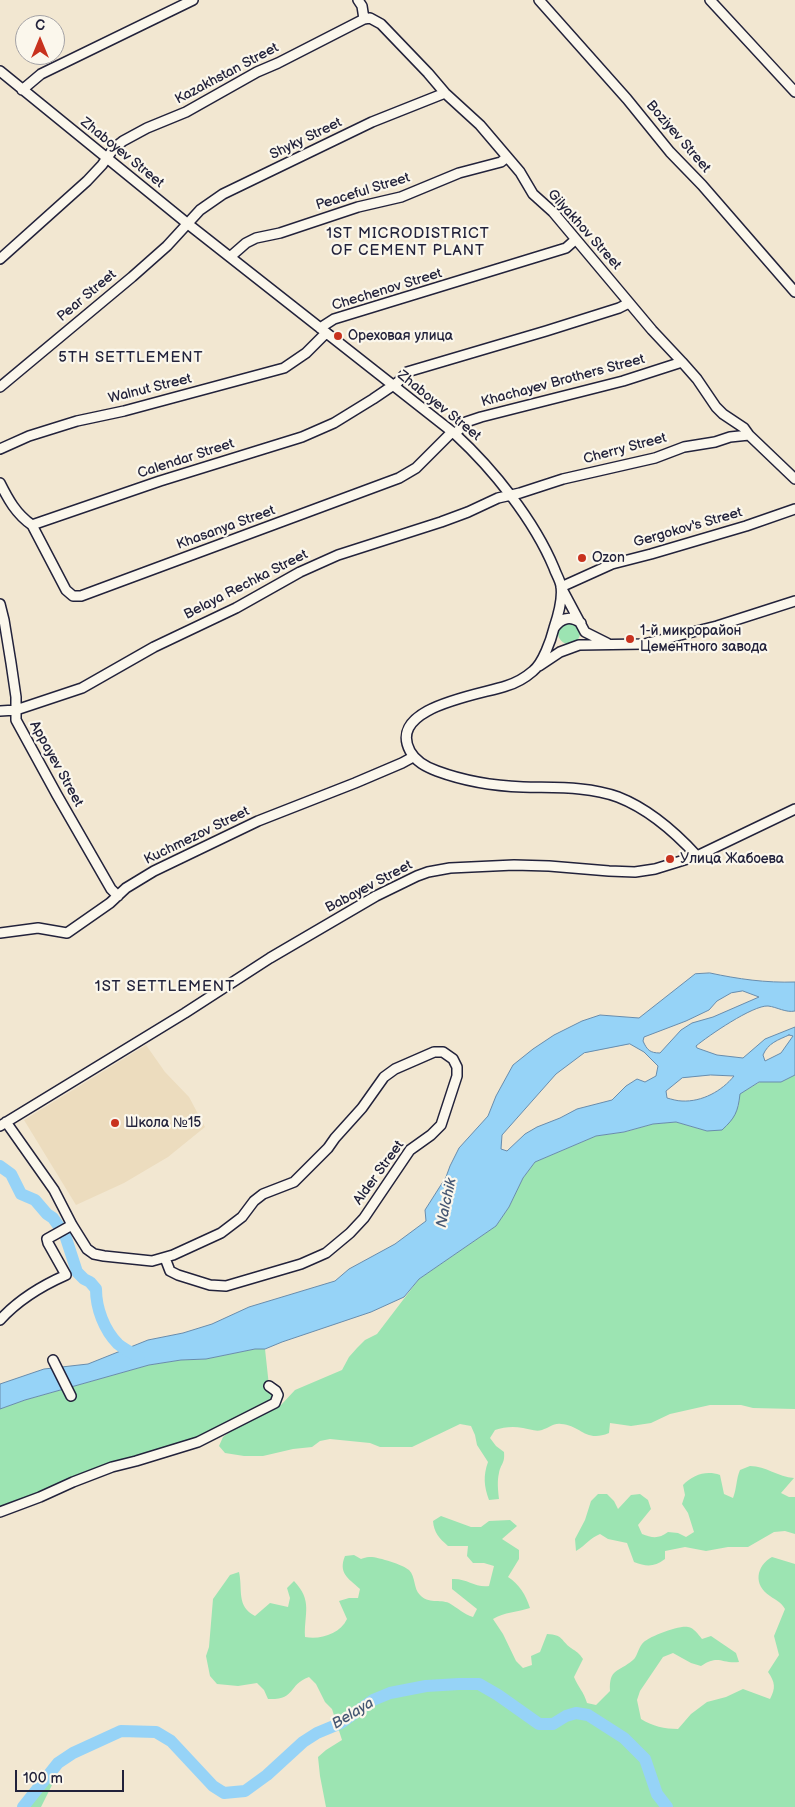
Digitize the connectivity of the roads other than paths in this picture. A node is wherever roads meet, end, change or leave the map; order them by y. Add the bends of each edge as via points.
1 (193, 0) edge
2 (358, 0) edge
3 (539, 0) edge
4 (710, 0) edge
5 (364, 19) junction
6 (0, 71) edge
7 (22, 90) junction
8 (795, 92) edge
9 (445, 93) junction
10 (507, 157) junction
11 (107, 158) junction
12 (188, 224) junction
13 (575, 240) junction
14 (230, 257) junction
15 (0, 259) edge
16 (795, 292) edge
17 (630, 303) junction
18 (323, 330) junction
19 (682, 362) junction
20 (392, 385) junction
21 (0, 387) edge
22 (454, 433) junction
23 (749, 435) junction
24 (0, 449) edge
25 (795, 479) edge
26 (0, 483) edge
27 (510, 495) junction
28 (795, 509) edge
29 (32, 526) junction
30 (561, 587) junction
31 (795, 600) edge
32 (0, 604) edge
33 (583, 628) junction
34 (553, 632) junction
35 (614, 646) junction
36 (576, 647) junction
37 (538, 666) junction
38 (16, 710) junction
39 (1, 712) edge
40 (413, 757) junction
41 (795, 809) edge
42 (697, 856) junction
43 (118, 896) junction
44 (0, 933) edge
45 (3, 1124) edge
46 (70, 1226) junction
47 (165, 1258) junction
48 (0, 1320) edge
49 (53, 1361) dead end
50 (269, 1386) dead end
51 (70, 1395) dead end
52 (0, 1512) edge

1 - 7 street via 40,74
2 - 5 street
3 - 16 street, Boziyev Street
4 - 8 street
5 - 9 street, Gilyakhov Street via 370,18 381,24
5 - 11 street, Kazakhstan Street via 257,72 186,112 147,128 114,148
6 - 7 street, Zhaboyev Street
7 - 11 street, Zhaboyev Street
9 - 10 street, Gilyakhov Street via 480,125
9 - 12 street, Shyky Street via 372,122 223,194 200,210
10 - 13 street, Gilyakhov Street via 533,194 553,212
10 - 14 street, Peaceful Street via 501,162 464,172 401,197 256,238
11 - 12 street, Zhaboyev Street
11 - 15 street via 87,181
12 - 14 street, Zhaboyev Street
12 - 21 street, Pear Street via 132,277
13 - 17 street, Gilyakhov Street
13 - 18 street, Chechenov Street via 566,248 334,319
14 - 18 street, Zhaboyev Street
17 - 19 street, Gilyakhov Street
17 - 20 street, Calendar Street via 416,368
18 - 20 street, Zhaboyev Street
18 - 24 street, Walnut Street via 306,353 284,368 77,421
19 - 22 street, Khachayev Brothers Street via 623,381 481,417 466,422
19 - 23 street, Gilyakhov Street via 716,407
20 - 22 street, Zhaboyev Street
20 - 29 street, Calendar Street via 334,423 302,438 160,481
22 - 27 street, Zhaboyev Street
22 - 29 street, Khasanya Street via 416,468 399,478 81,596 73,596 66,590
23 - 25 street, Gilyakhov Street
23 - 27 street, Cherry Street via 684,447 655,458
26 - 29 street via 16,510
27 - 30 street, Zhaboyev Street via 542,543
27 - 38 street, Belaya Rechka Street via 441,522 324,560 236,608 154,646 82,688
28 - 30 street, Gergokov's Street via 612,564
30 - 33 street
30 - 34 street, Zhaboyev Street
31 - 35 street via 688,635
32 - 38 street, Appayev Street
33 - 34 street via 576,619 567,618 559,622
33 - 35 street
33 - 36 street via 583,641
34 - 36 street via 560,647
34 - 37 street, Zhaboyev Street
35 - 36 street
36 - 37 street
37 - 40 street, Zhaboyev Street via 516,682 462,697 413,720 406,735
38 - 39 street, Belaya Rechka Street
38 - 43 street, Appayev Street via 19,727
40 - 42 street via 439,772 480,782 580,789 617,796 671,829
40 - 43 street, Kuchmezov Street via 355,784 258,821 154,871
41 - 42 street, Babayev Street
42 - 45 street, Babayev Street via 671,866 635,872 514,865 450,868 423,874 376,896 306,937
43 - 44 street, Kuchmezov Street via 67,933 38,928
45 - 46 street, Alder Street via 54,1190
46 - 47 street, Alder Street via 94,1254 152,1261
46 - 48 street via 47,1239 66,1275 23,1298
47 - 47 street, Alder Street via 221,1233 242,1217 263,1194 294,1182 328,1148 384,1077 395,1069 434,1052 443,1052 453,1058 457,1076 441,1125 410,1150 364,1218 326,1253 301,1264 226,1286 178,1275 170,1271
49 - 51 street
50 - 52 street via 278,1395 273,1405 208,1438 112,1467

